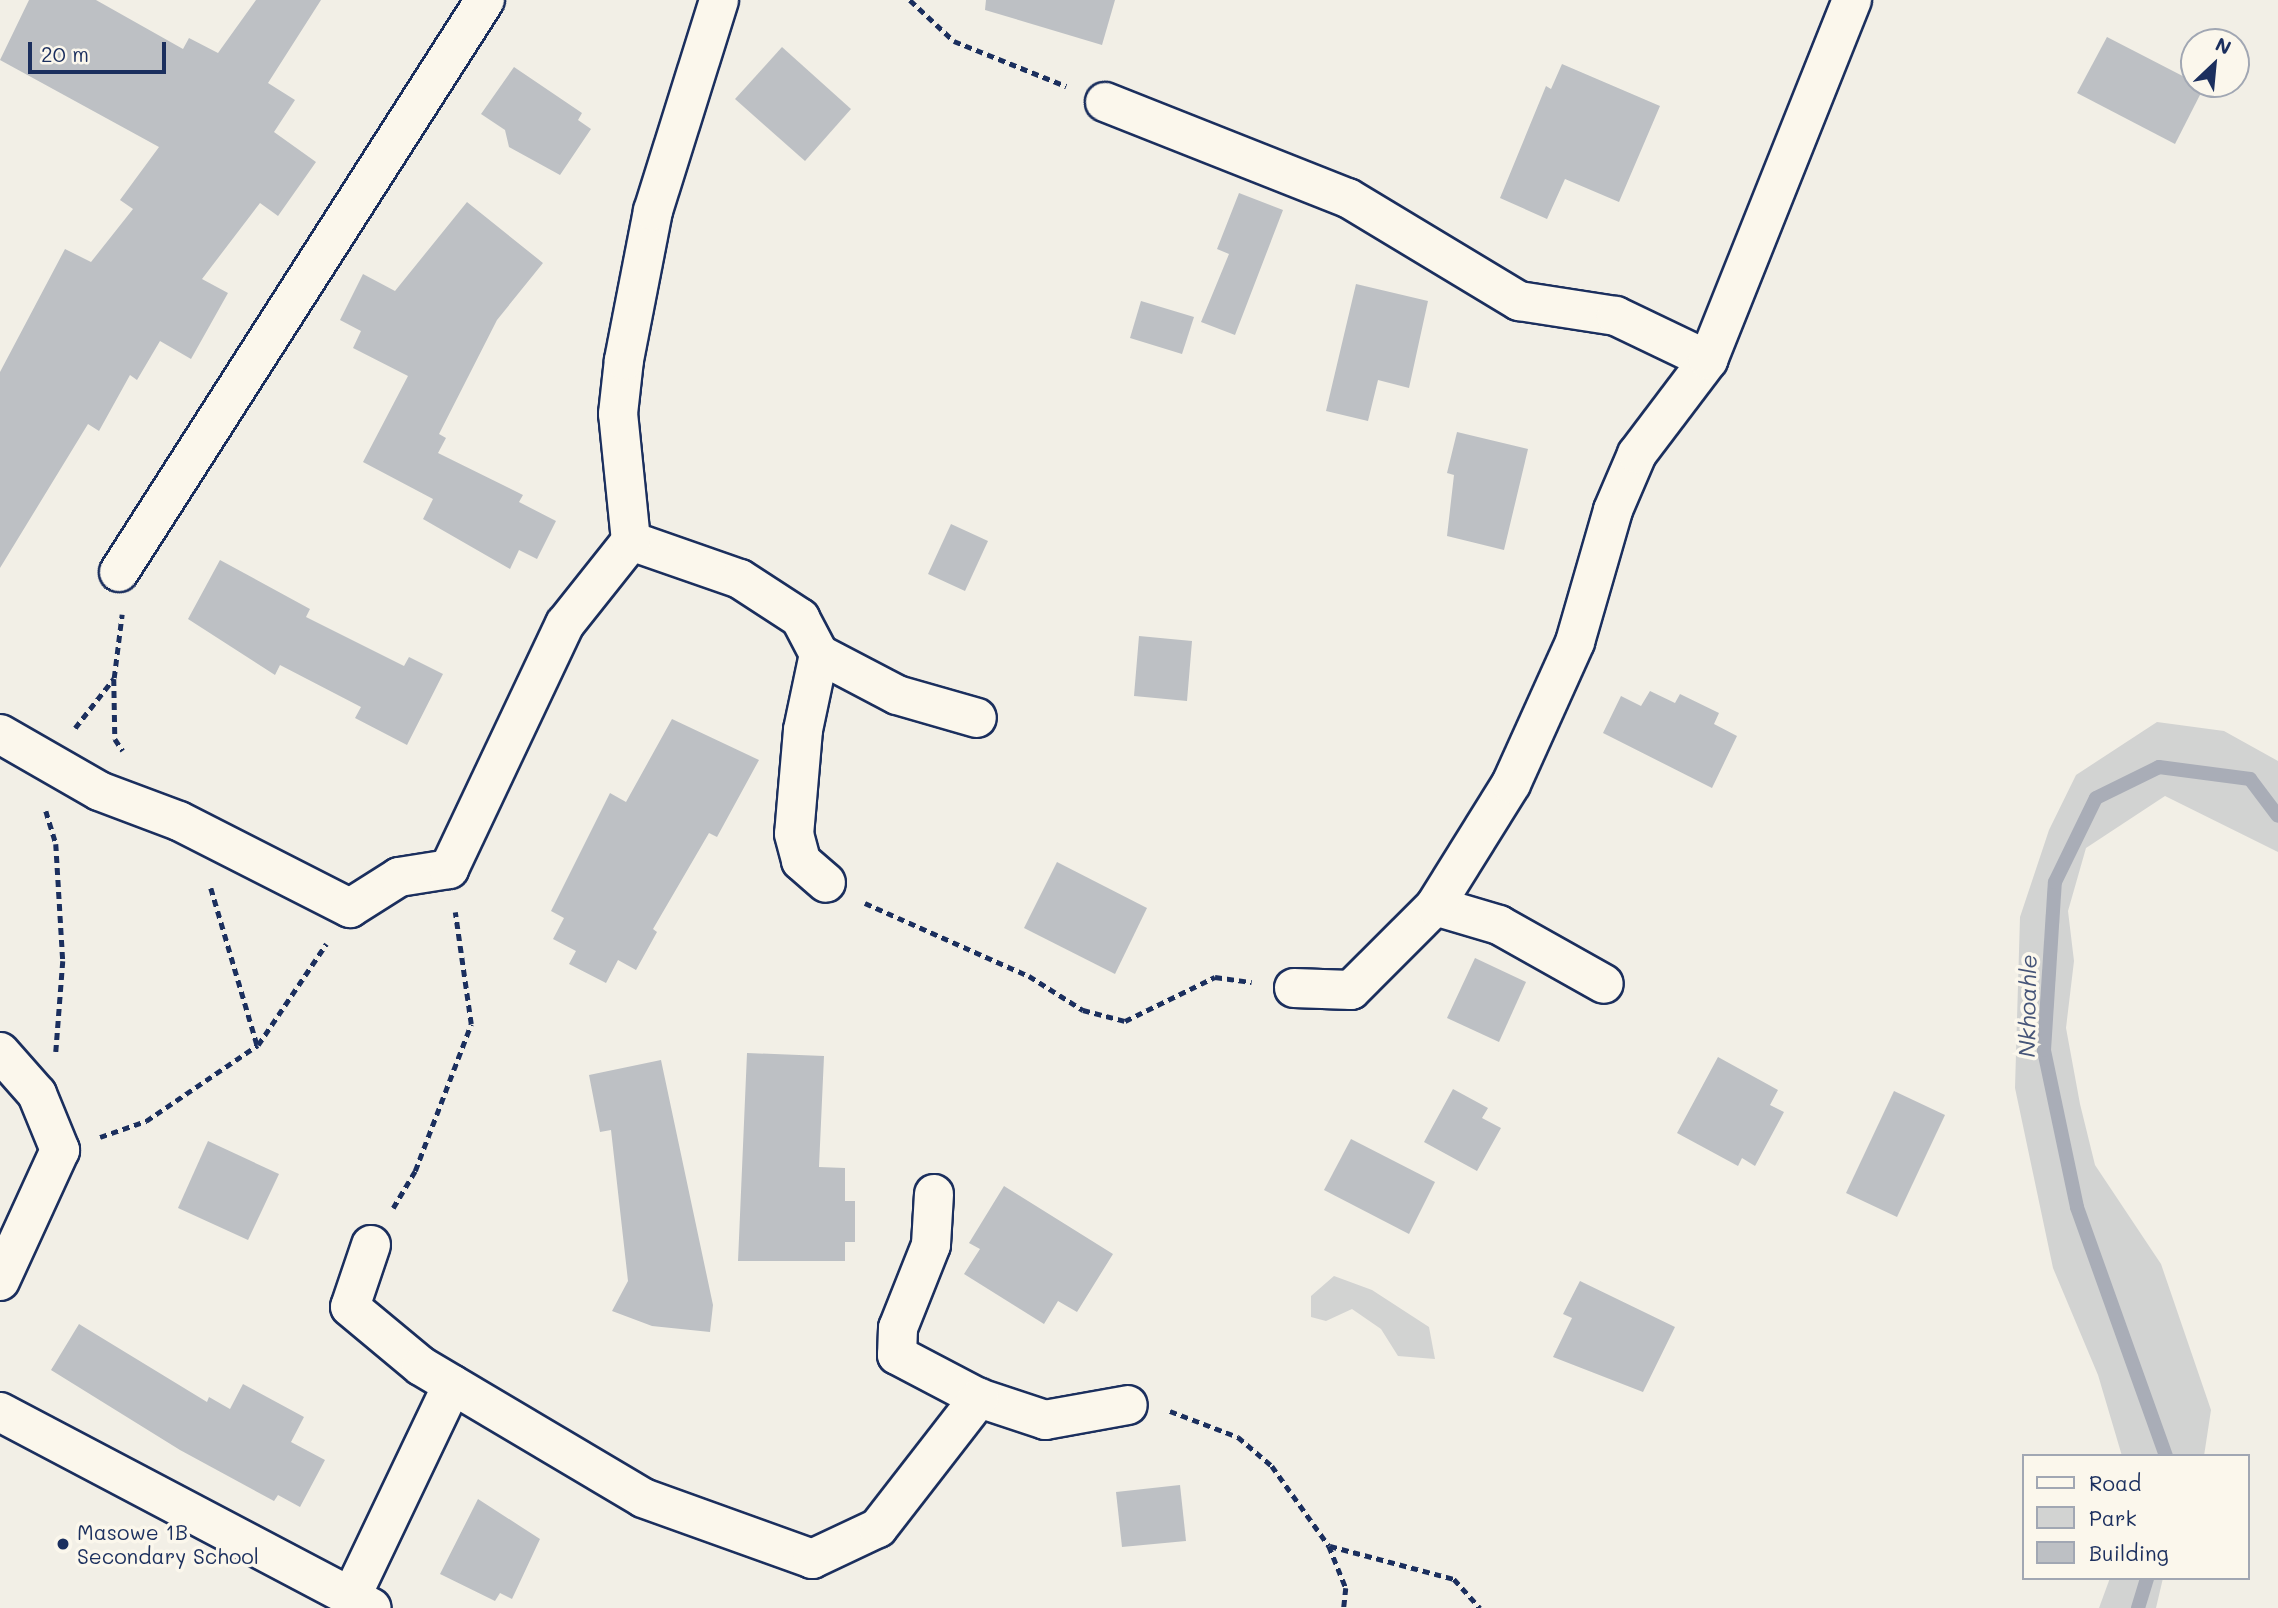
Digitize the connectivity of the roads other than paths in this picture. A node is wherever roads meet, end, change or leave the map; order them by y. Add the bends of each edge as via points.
1 (485, 0) edge
2 (719, 0) edge
3 (1852, 0) edge
4 (1105, 102) road end
5 (1708, 360) junction
6 (631, 541) junction
7 (119, 572) road end
8 (820, 654) junction
9 (977, 718) dead end
10 (0, 734) edge
11 (826, 883) road end
12 (1435, 906) junction
13 (1604, 984) dead end
14 (1294, 988) road end
15 (0, 1052) edge
16 (934, 1194) dead end
17 (371, 1245) road end
18 (0, 1281) edge
19 (452, 1385) junction
20 (979, 1398) junction
21 (1128, 1405) road end
22 (0, 1412) edge
23 (362, 1602) edge

1 - 7 street
2 - 6 street via 653,211 624,360 618,414
3 - 5 street
4 - 5 street via 1348,198 1519,301 1615,316
5 - 12 street via 1637,454 1613,510 1569,654 1511,784
6 - 8 street via 740,579 800,618
6 - 10 street via 565,624 449,869 400,877 350,908 151,810 99,791
8 - 9 street via 897,695
8 - 11 street via 803,730 794,834 801,861
12 - 13 street via 1499,925
12 - 14 street via 1351,990
15 - 18 street via 37,1094 60,1150
16 - 20 street via 931,1245 898,1328 897,1355
17 - 19 street via 350,1307
19 - 20 street via 643,1498 812,1559 878,1528
19 - 23 street
20 - 21 street via 1045,1420
22 - 23 street

